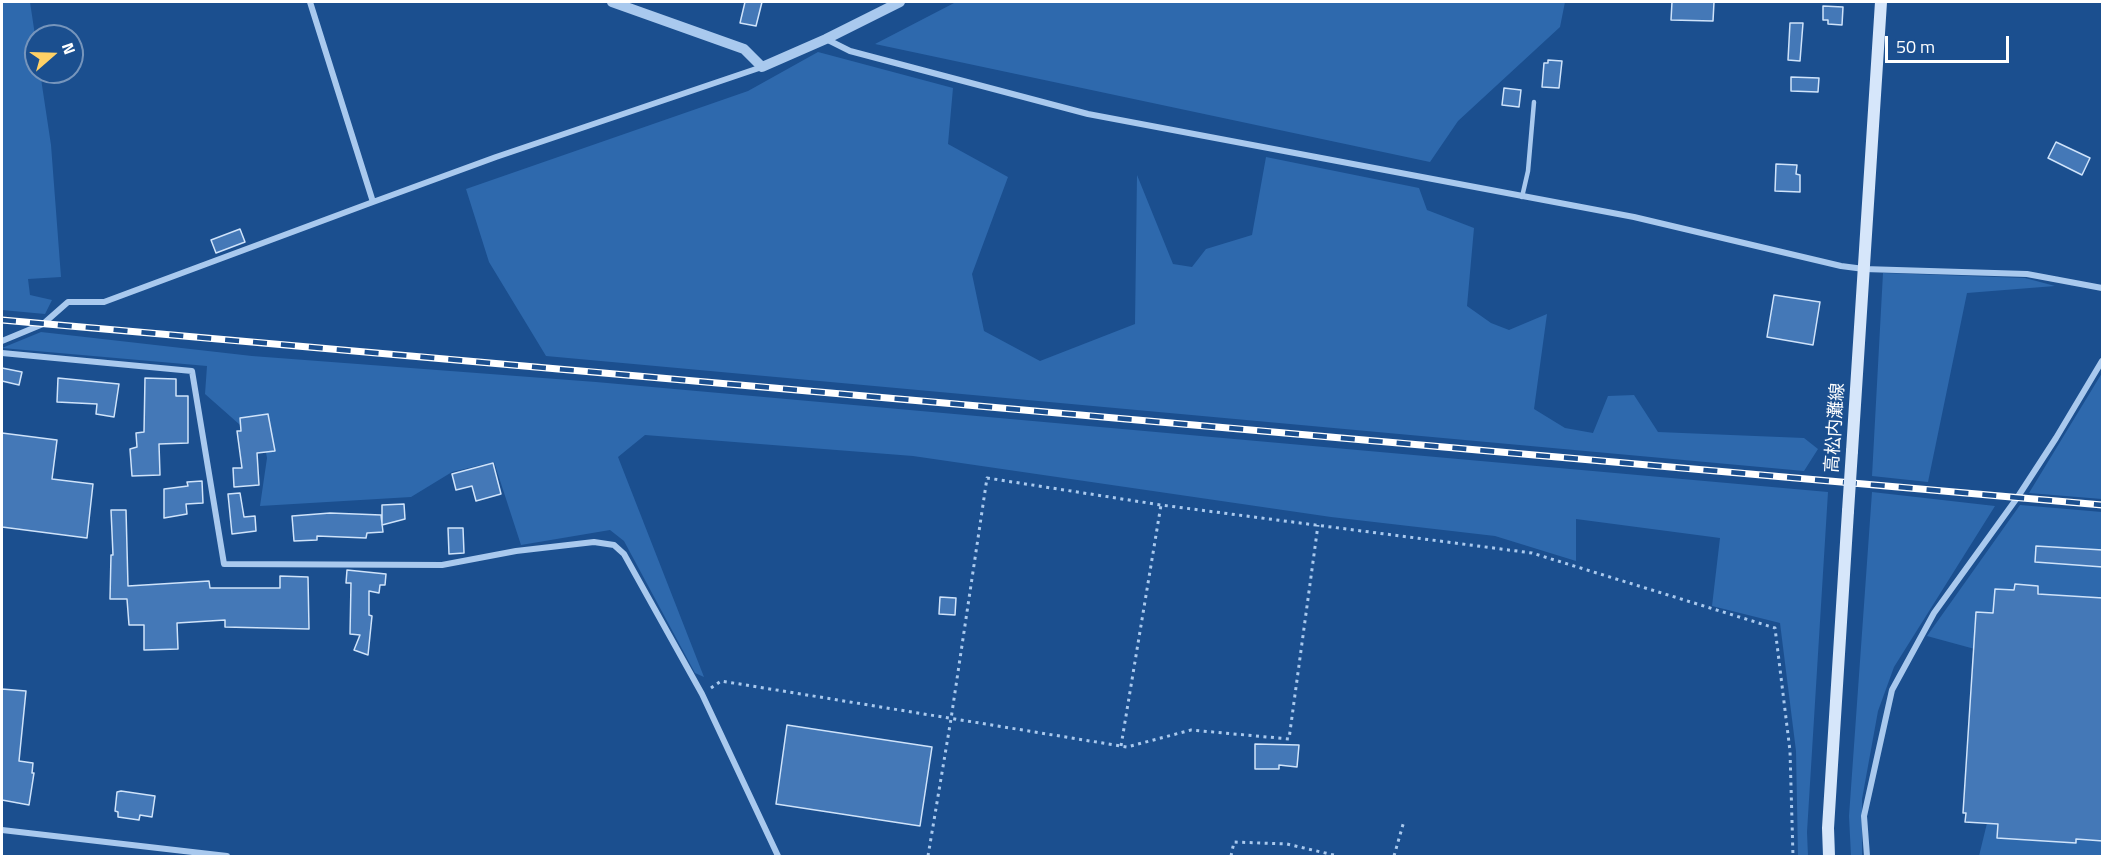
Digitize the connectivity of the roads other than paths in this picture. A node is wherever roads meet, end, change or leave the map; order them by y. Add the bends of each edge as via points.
1 (310, 2) edge
2 (612, 2) edge
3 (900, 2) edge
4 (1881, 2) edge
5 (825, 39) junction
6 (762, 67) junction
7 (1534, 102) dead end
8 (1522, 197) junction
9 (373, 202) junction
10 (1864, 269) junction
11 (2103, 288) edge
12 (2, 341) edge
13 (2, 353) edge
14 (2103, 361) edge
15 (2, 830) edge
16 (227, 856) edge
17 (777, 856) edge
18 (1829, 856) edge
19 (1867, 856) edge

1 - 9 street
2 - 6 street via 744,49
3 - 5 street
4 - 10 main road, 高松内灘線
5 - 6 street
5 - 8 street via 850,51 1088,114
6 - 9 street
7 - 8 lane
8 - 10 street via 1634,217
9 - 12 street via 104,302 68,302 43,324
10 - 11 street via 2027,274
10 - 18 main road, 高松内灘線, bridge via 1828,816
13 - 17 street via 192,371 224,564 442,565 516,551 594,542 614,545 624,554 702,694
14 - 19 street via 2017,498 1934,613 1892,690 1864,816
15 - 16 street

